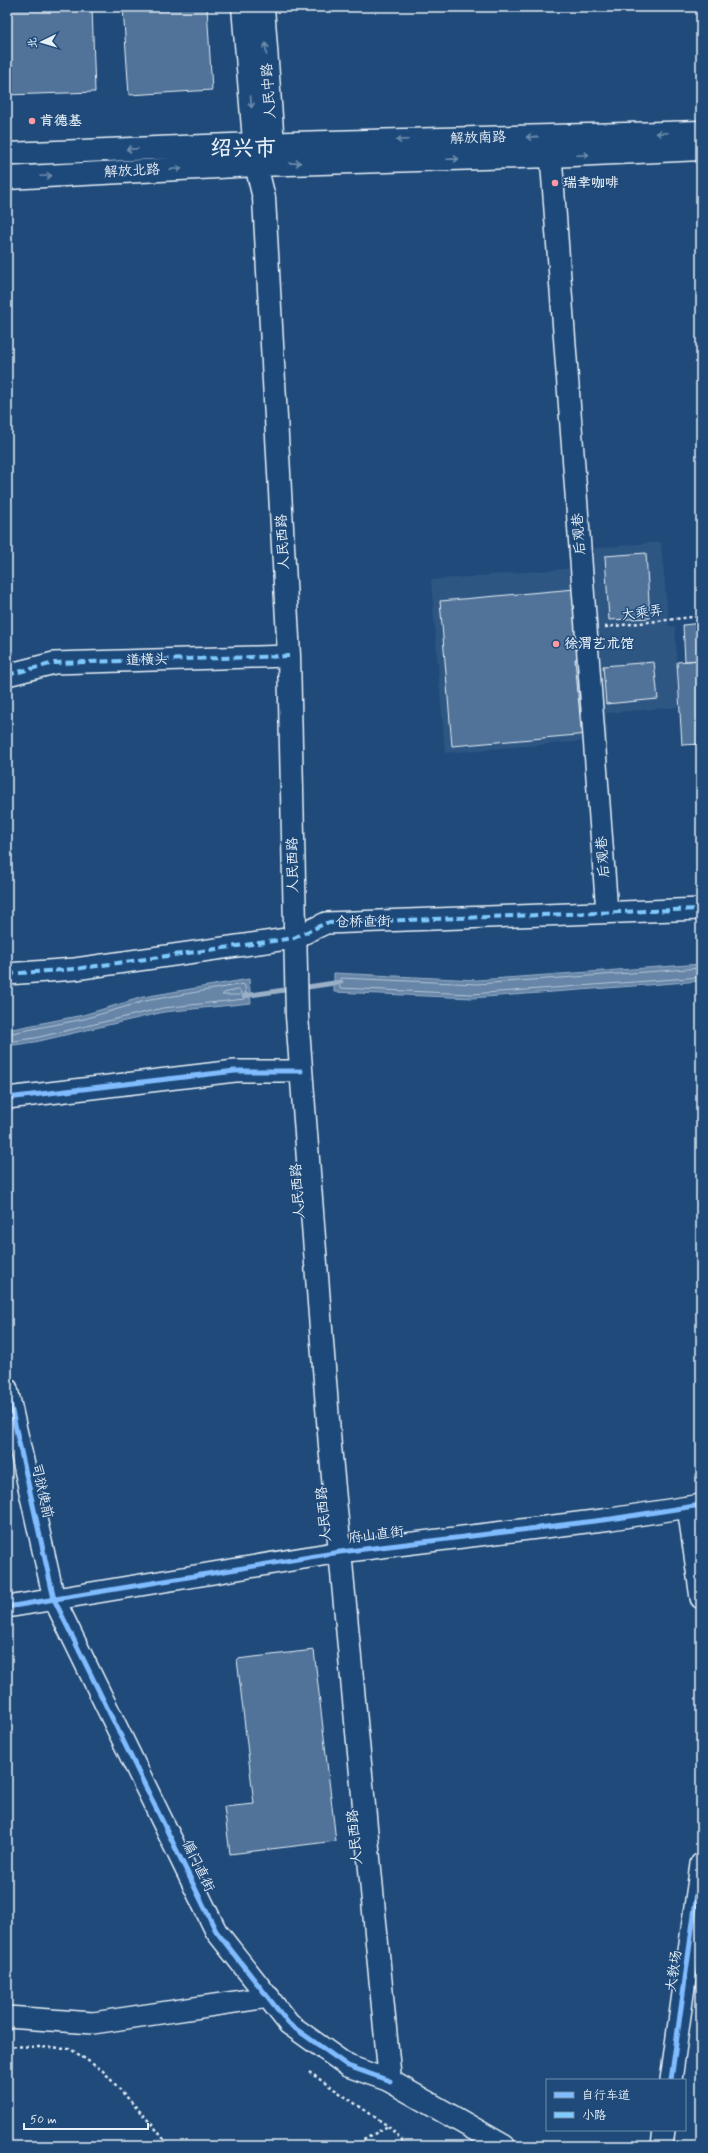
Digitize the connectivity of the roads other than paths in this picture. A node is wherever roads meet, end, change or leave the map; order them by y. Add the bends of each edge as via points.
1 (243, 7) edge
2 (263, 7) edge
3 (701, 132) edge
4 (701, 149) edge
5 (7, 154) edge
6 (264, 154) junction
7 (551, 156) junction
8 (7, 178) edge
9 (264, 198) joint
10 (289, 656) junction
11 (7, 675) edge
12 (701, 909) edge
13 (607, 912) junction
14 (294, 938) junction
15 (7, 974) edge
16 (301, 1071) junction
17 (7, 1098) edge
18 (7, 1389) edge
19 (694, 1506) edge
20 (340, 1552) junction
21 (701, 1598) edge
22 (54, 1599) junction
23 (7, 1607) edge
24 (701, 1864) edge
25 (268, 1997) junction
26 (7, 2017) edge
27 (671, 2079) edge
28 (390, 2082) junction
29 (664, 2131) edge
30 (504, 2146) edge
31 (662, 2146) edge

1 -> 6 main road, 人民中路
6 -> 2 main road, 人民中路
3 -> 6 main road, 解放南路
7 -> 4 main road, 解放南路
6 -> 5 main road, 解放北路
6 -> 7 main road, 解放南路
8 -> 6 main road, 解放北路
6 - 9 main road, 人民中路
7 - 13 street, 后观巷
9 - 10 main road, 人民西路
10 - 11 street, 道横头 via 54,663
10 - 14 main road, 人民西路
12 - 13 street, 仓桥直街
13 - 14 street, 仓桥直街 via 326,923
14 - 15 street, 仓桥直街 via 75,969
14 - 16 main road, 人民西路 via 296,1016
16 - 17 street via 235,1071
16 - 20 main road, 人民西路
18 - 22 street, 司狱使前
19 - 20 street, 府山直街 via 611,1519
19 - 21 street
20 - 22 street, 府山直街
20 - 28 main road, 人民西路
22 - 23 street, 府山直街
22 - 25 street, 偏门直街 via 216,1930
24 - 27 street, 大教场
25 - 26 street via 93,2023
25 - 28 street, 偏门直街 via 289,2024 348,2066
28 - 30 main road
29 - 31 street

